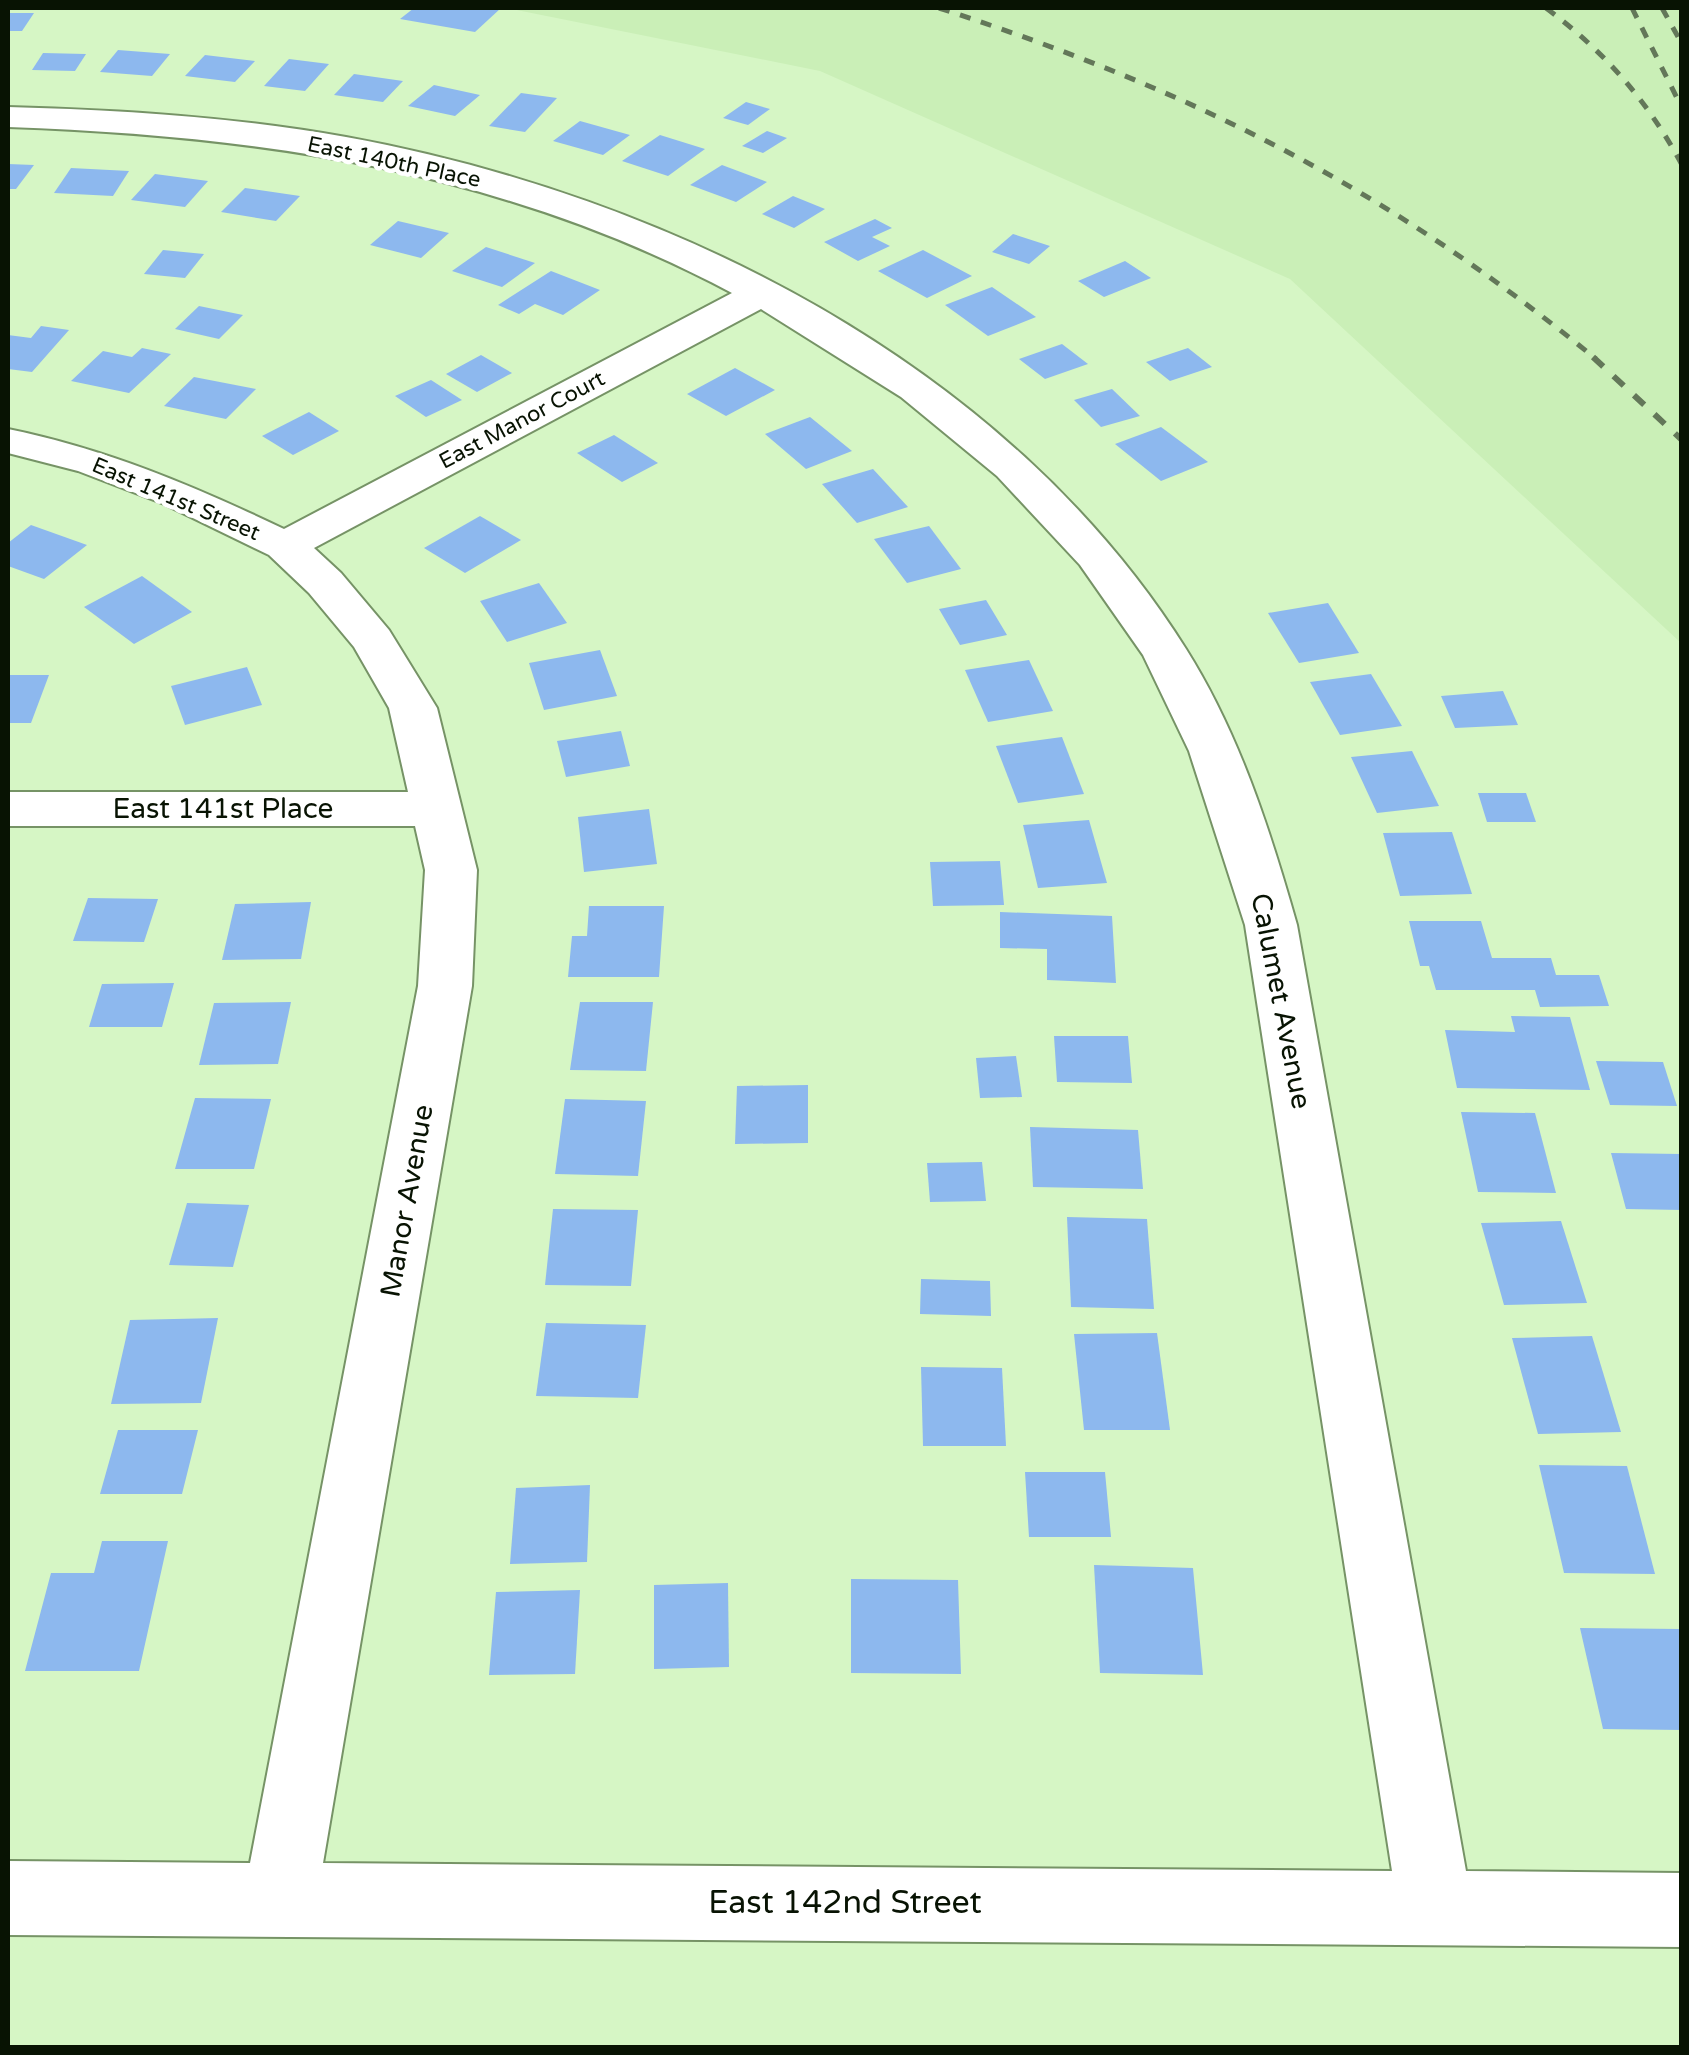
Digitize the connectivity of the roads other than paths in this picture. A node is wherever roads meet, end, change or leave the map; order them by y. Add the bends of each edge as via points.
1 (8, 117) edge
2 (760, 294) junction
3 (8, 440) edge
4 (285, 546) junction
5 (8, 809) edge
6 (438, 809) junction
7 (8, 1898) edge
8 (280, 1900) junction
9 (1435, 1907) junction
10 (1682, 1910) edge

1 - 2 street, East 140th Place via 233,132 440,169 544,198 646,237
2 - 4 street, East Manor Court
2 - 9 street, Calumet Avenue via 858,346 946,410 1029,484 1103,564 1165,653 1243,822 1271,925
3 - 4 street, East 141st Street via 93,462
4 - 6 street, Manor Avenue via 373,640 413,708
5 - 6 street, East 141st Place
6 - 8 street, Manor Avenue via 451,870 445,986
7 - 8 street, East 142nd Street
8 - 9 street, East 142nd Street
9 - 10 street, East 142nd Street

